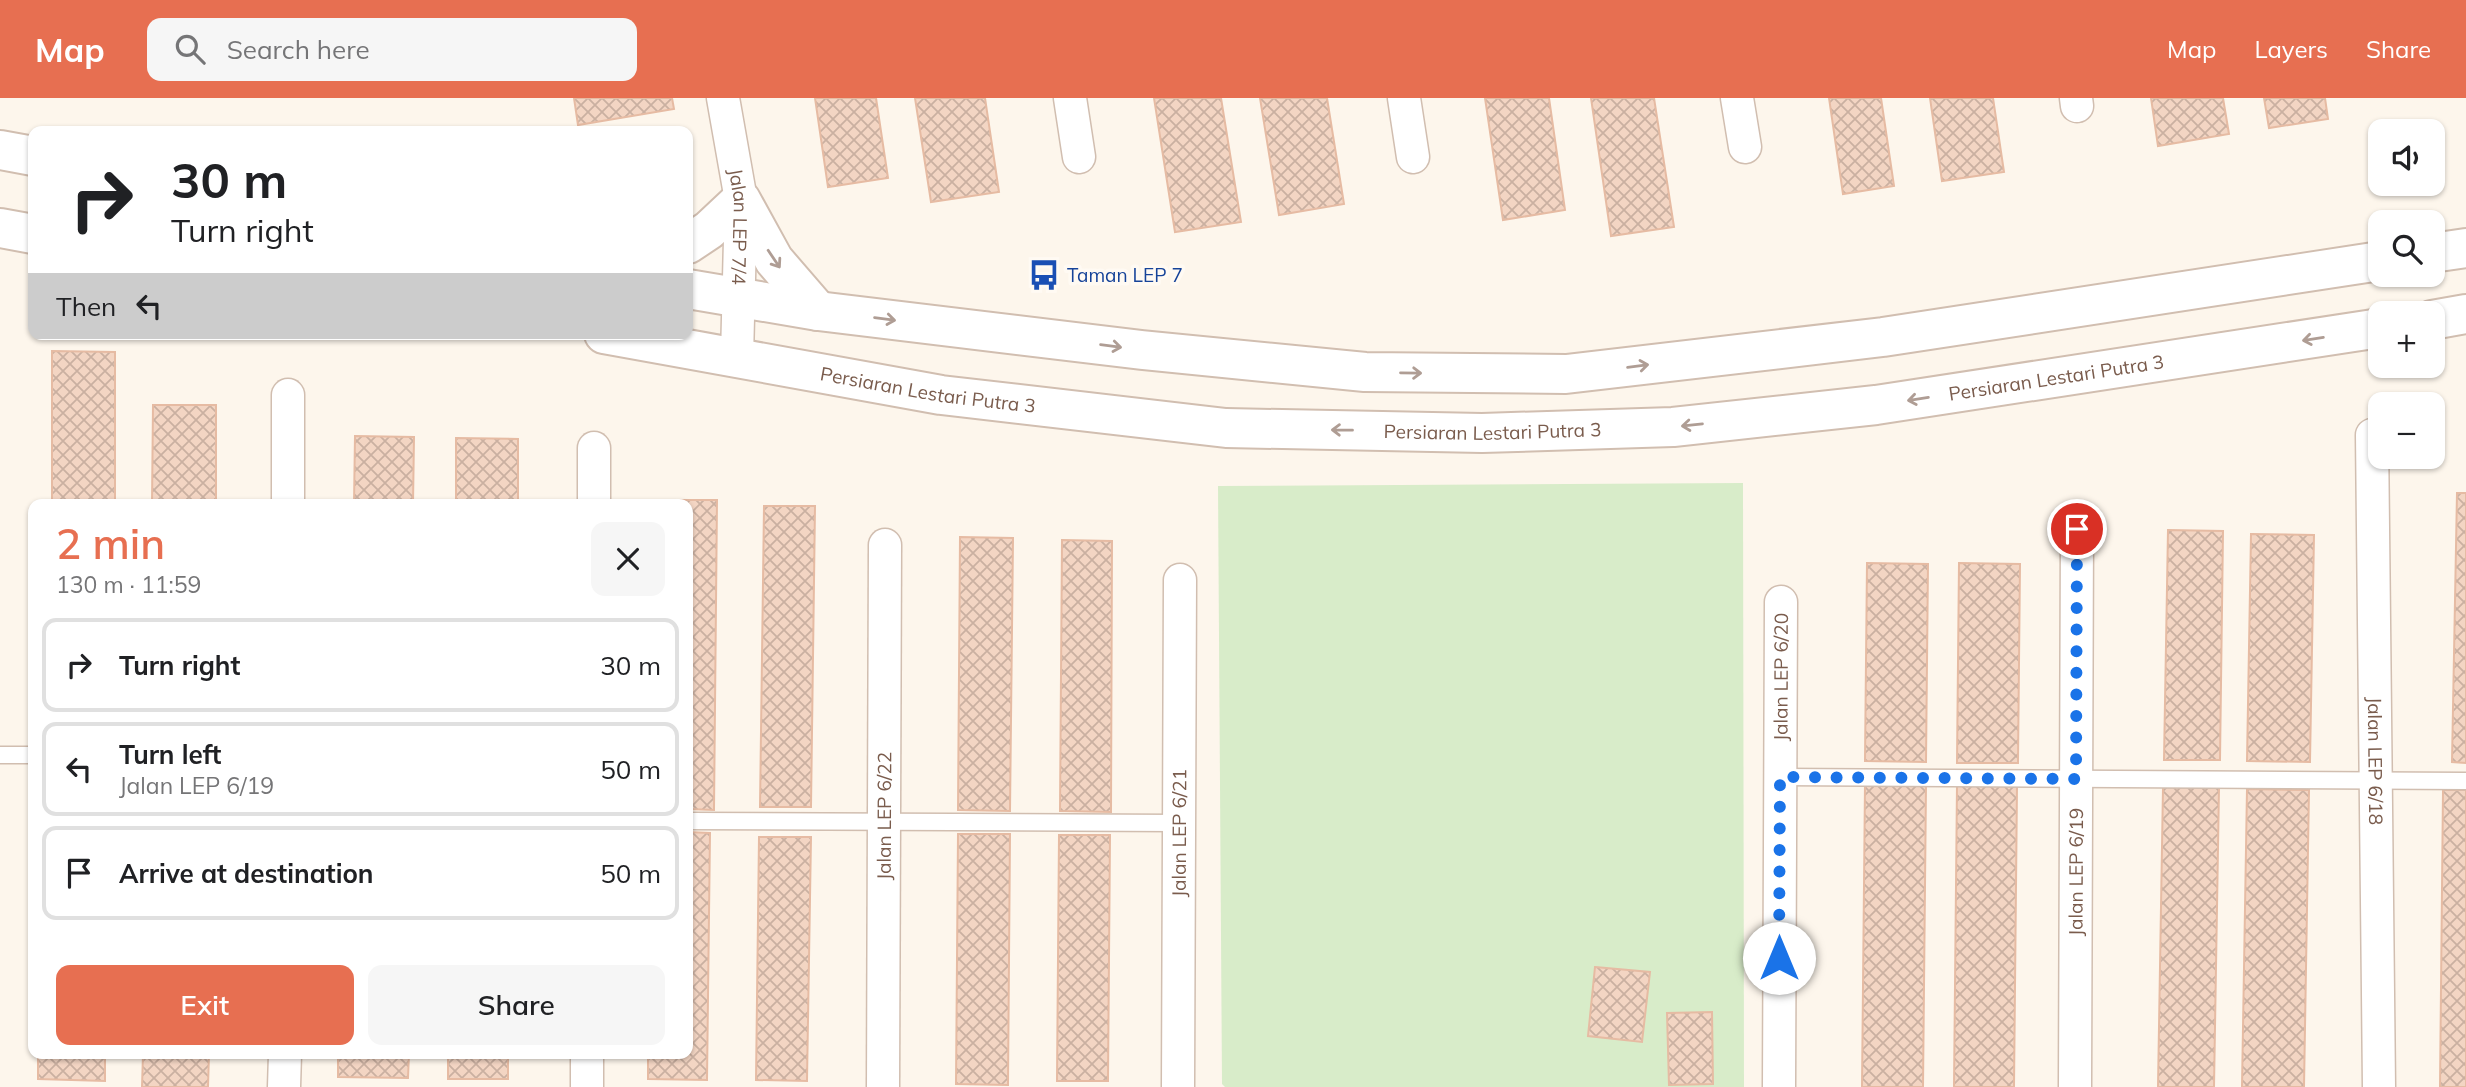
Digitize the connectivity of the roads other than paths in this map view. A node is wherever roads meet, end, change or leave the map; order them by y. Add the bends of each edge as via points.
1 (723, 98) edge
2 (1070, 98) edge
3 (1404, 98) edge
4 (1737, 98) edge
5 (1745, 146) dead end
6 (0, 150) edge
7 (28, 155) edge
8 (1079, 157) dead end
9 (1413, 157) dead end
10 (741, 200) junction
11 (0, 228) edge
12 (28, 233) edge
13 (693, 241) edge
14 (2466, 248) edge
15 (2445, 251) edge
16 (2368, 263) edge
17 (693, 290) edge
18 (739, 299) junction
19 (818, 311) junction
20 (2466, 314) edge
21 (2445, 318) edge
22 (2368, 330) edge
23 (639, 340) edge
24 (737, 357) junction
25 (288, 395) dead end
26 (594, 448) dead end
27 (2372, 469) edge
28 (288, 499) edge
29 (594, 499) edge
30 (2077, 529) dead end
31 (885, 545) dead end
32 (1180, 580) dead end
33 (1781, 602) dead end
34 (0, 755) edge
35 (28, 755) edge
36 (1780, 777) junction
37 (2076, 779) junction
38 (2376, 781) junction
39 (2466, 781) edge
40 (693, 821) edge
41 (884, 822) junction
42 (1180, 823) junction
43 (285, 1059) edge
44 (587, 1059) edge
45 (284, 1087) edge
46 (587, 1087) edge
47 (883, 1087) edge
48 (1178, 1087) edge
49 (1779, 1087) edge
50 (2075, 1087) edge
51 (2379, 1087) edge

1 - 10 street, Jalan LEP 7/4
2 - 8 street
3 - 9 street
4 - 5 street
6 - 7 street
10 - 13 street
10 - 18 street, Jalan LEP 7/4
10 -> 19 street via 774,260
11 - 12 street
14 - 15 street
19 -> 16 street via 1365,372 1566,374 1883,337
17 - 18 street
18 - 19 street
18 - 24 street, Jalan LEP 7/4
20 - 21 street
22 -> 24 street, Persiaran Lestari Putra 3 via 1876,405 1673,427 1482,433 1226,428 941,396
23 - 24 street, Persiaran Lestari Putra 3
25 - 28 street
26 - 29 street
27 - 38 street, Jalan LEP 6/18
30 - 37 street, Jalan LEP 6/19
31 - 41 street, Jalan LEP 6/22
32 - 42 street, Jalan LEP 6/21
33 - 36 street, Jalan LEP 6/20
34 - 35 lane
36 - 37 lane
36 - 49 street, Jalan LEP 6/20
37 - 38 lane
37 - 50 street, Jalan LEP 6/19
38 - 39 lane
38 - 51 street, Jalan LEP 6/18
40 - 41 lane
41 - 42 lane
41 - 47 street, Jalan LEP 6/22
42 - 48 street, Jalan LEP 6/21
43 - 45 street
44 - 46 street

